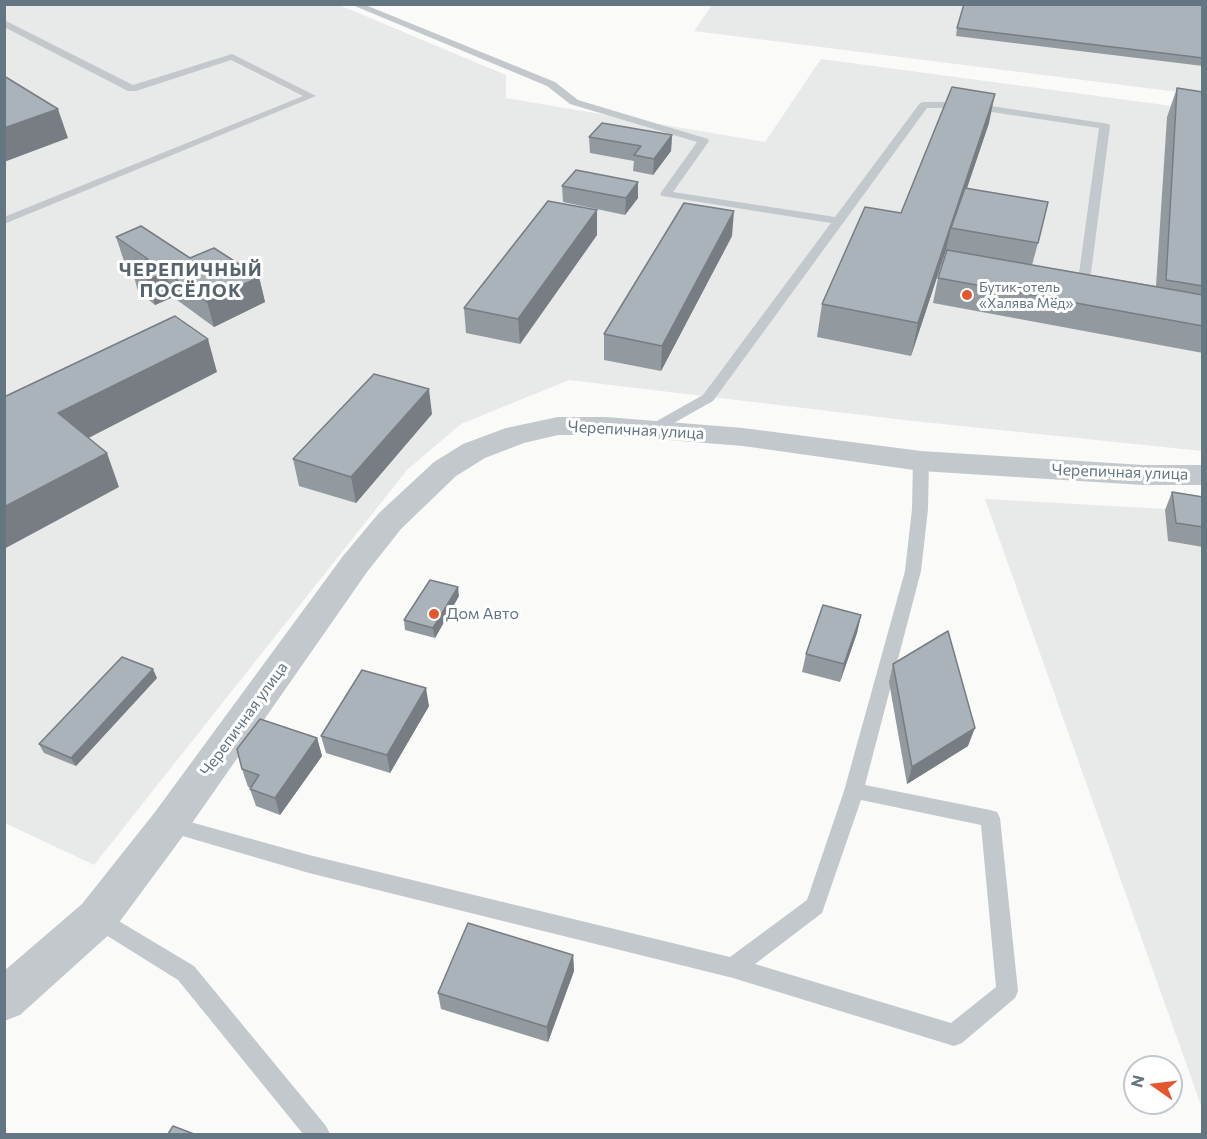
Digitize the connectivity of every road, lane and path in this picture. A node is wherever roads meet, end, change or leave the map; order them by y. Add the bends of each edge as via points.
1 (354, 4) edge
2 (4, 23) edge
3 (4, 220) edge
4 (838, 221) junction
5 (1085, 273) edge
6 (653, 429) junction
7 (921, 461) junction
8 (1203, 475) edge
9 (854, 791) junction
10 (169, 824) junction
11 (97, 918) junction
12 (733, 968) junction
13 (4, 1000) edge
14 (318, 1134) edge

1 - 4 lane via 551,84 574,102 704,141 666,194
2 - 3 lane via 132,89 232,57 311,96
4 - 5 lane via 924,105 965,105 1105,126
4 - 6 lane via 708,398
6 - 7 street, Черепичная улица
6 - 10 street, Черепичная улица via 558,426 474,450 445,469 390,521 355,564
7 - 8 street, Черепичная улица
7 - 9 lane via 913,571
9 - 12 lane via 815,906
9 - 12 lane via 990,818 1007,991 954,1035
10 - 11 street, Черепичная улица
10 - 12 lane via 309,864
11 - 13 street, Черепичная улица
11 - 14 lane via 186,973

